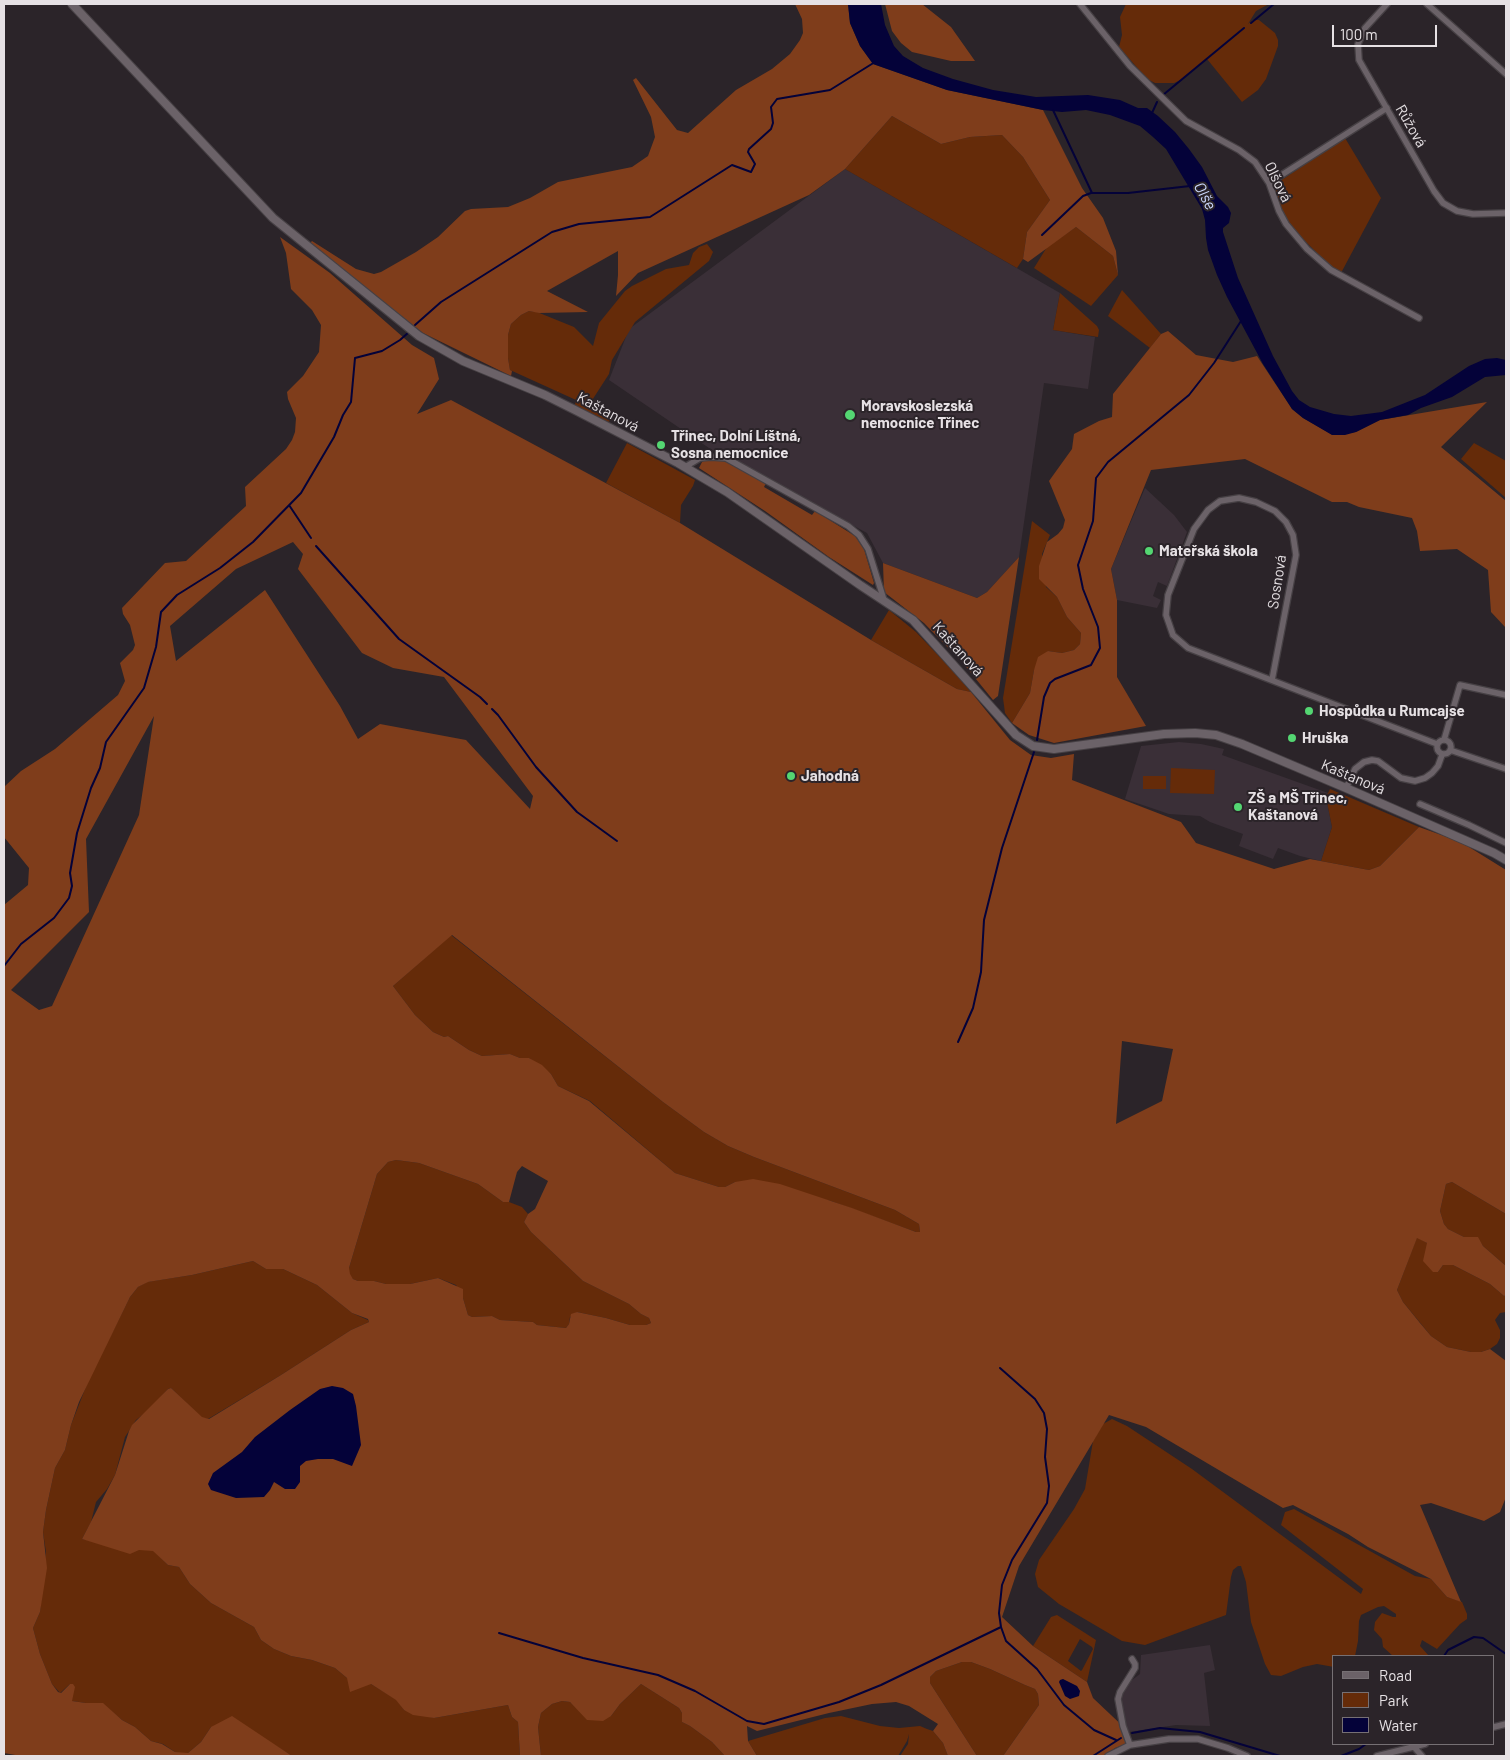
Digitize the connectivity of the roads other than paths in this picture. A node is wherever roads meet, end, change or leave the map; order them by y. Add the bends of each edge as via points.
1 (72, 4) edge
2 (1080, 4) edge
3 (1387, 4) edge
4 (1427, 4) edge
5 (1506, 74) edge
6 (1387, 108) junction
7 (1269, 183) junction
8 (1506, 213) edge
9 (1419, 318) dead end
10 (684, 467) junction
11 (884, 600) junction
12 (1272, 680) junction
13 (1506, 695) edge
14 (1444, 740) junction
15 (1437, 744) junction
16 (1450, 750) junction
17 (1442, 755) junction
18 (1506, 769) edge
19 (1346, 788) junction
20 (1420, 804) dead end
21 (1506, 843) edge
22 (1506, 860) edge
23 (1132, 1659) dead end
24 (1130, 1745) junction
25 (1420, 1745) edge
26 (1414, 1746) junction
27 (1108, 1756) edge
28 (1248, 1756) edge
29 (1377, 1756) edge
30 (1422, 1756) edge

1 - 10 street, Kaštanová via 273,218 419,336 463,361 545,395
2 - 7 street, Olšová via 1130,66 1162,98 1186,120 1256,162
3 - 6 street, Růžová via 1365,28 1358,44 1359,60
4 - 5 street
6 - 7 street
6 - 8 street, Růžová via 1443,203 1457,211 1473,214
7 - 9 street, Olšová via 1286,224 1307,249 1331,270
10 - 11 street, Kaštanová via 727,492
10 - 11 street via 700,458 726,458 848,526 868,549
11 - 19 street, Kaštanová via 913,620 1016,735 1033,746 1054,749 1164,734 1216,735
12 - 12 street, Sosnová via 1296,555 1293,535 1275,511 1256,502 1239,498 1220,501 1208,510 1194,529 1168,595 1166,615 1173,635 1188,648
12 - 15 street, Sosnová
13 - 14 street via 1460,685
14 - 15 street
14 - 16 street
15 - 17 street
16 - 17 street
16 - 18 street
17 - 19 street via 1432,773 1415,781 1399,777 1378,761 1364,762 1355,769
19 - 22 street, Kaštanová
20 - 21 street
23 - 24 street via 1135,1668 1118,1699
24 - 27 street
24 - 28 street via 1169,1739 1198,1739
25 - 26 street
26 - 29 street
26 - 30 street

